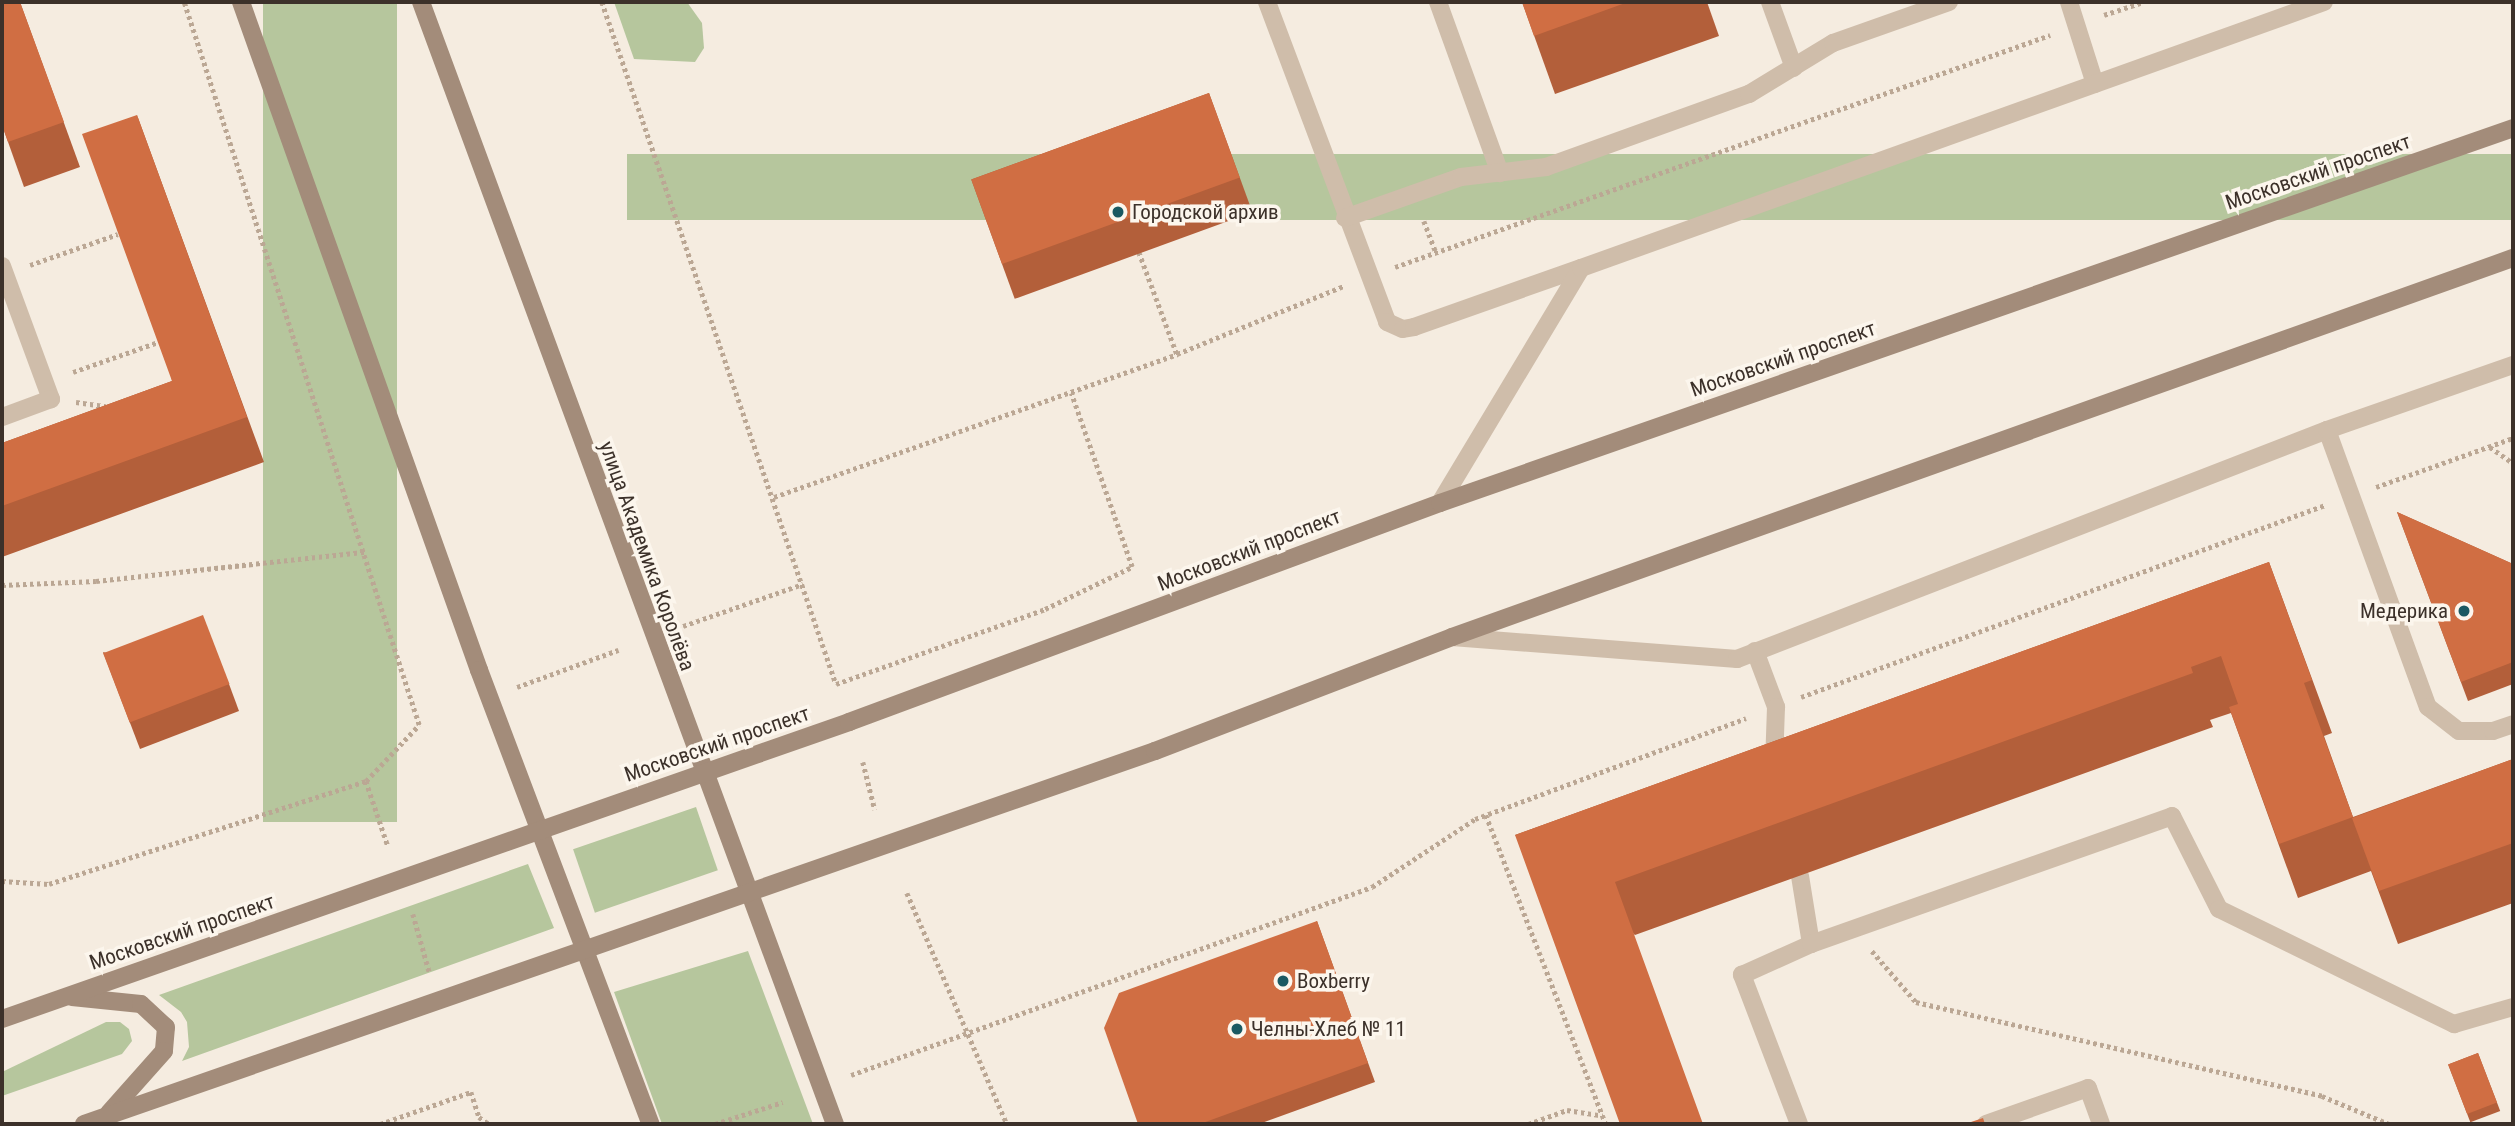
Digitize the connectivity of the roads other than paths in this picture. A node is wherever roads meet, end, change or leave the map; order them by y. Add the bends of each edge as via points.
1 (241, 2) edge
2 (421, 2) edge
3 (1267, 2) edge
4 (1438, 2) edge
5 (1770, 2) edge
6 (1949, 2) edge
7 (2068, 2) edge
8 (2324, 2) edge
9 (1794, 68) junction
10 (2095, 84) junction
11 (2513, 128) edge
12 (1500, 173) junction
13 (1345, 218) junction
14 (2513, 258) edge
15 (1581, 268) junction
16 (3, 270) edge
17 (2513, 365) edge
18 (2, 417) edge
19 (2327, 430) junction
20 (1440, 503) junction
21 (1452, 637) junction
22 (1755, 651) junction
23 (2513, 724) edge
24 (703, 772) junction
25 (1773, 788) edge
26 (541, 830) junction
27 (1800, 876) dead end
28 (748, 891) junction
29 (1811, 944) junction
30 (586, 950) junction
31 (65, 996) junction
32 (2513, 1007) edge
33 (2, 1019) edge
34 (107, 1115) junction
35 (84, 1124) edge
36 (651, 1124) edge
37 (835, 1124) edge
38 (1798, 1124) edge
39 (1986, 1124) edge
40 (2101, 1124) edge

1 - 26 main road
2 - 24 main road, улица Академика Королёва
3 - 13 street
4 - 12 street
5 - 9 street
6 - 9 street via 1833,43
7 - 10 street
8 - 10 street
9 - 12 street via 1749,94 1546,167
10 - 15 street
11 - 20 main road, Московский проспект
12 - 13 street via 1461,177
13 - 15 street via 1387,322 1403,329
14 - 21 main road
15 - 20 street
16 - 18 street via 48,390
17 - 19 street
19 - 22 street
19 - 23 street via 2428,707 2459,731 2493,731
20 - 24 main road, Московский проспект
21 - 22 street via 1737,659
21 - 28 main road via 1155,751
22 - 25 street via 1776,707
24 - 26 main road, Московский проспект
24 - 28 main road, улица Академика Королёва
26 - 30 main road
26 - 31 main road, Московский проспект
27 - 29 street
28 - 30 main road
28 - 37 main road, улица Академика Королёва
29 - 32 street via 2172,816 2219,909 2454,1024
29 - 38 street via 1742,975
30 - 34 main road
30 - 36 main road
31 - 33 main road, Московский проспект
31 - 34 main road via 141,1004 166,1027 164,1051
34 - 35 main road
39 - 40 street via 2088,1088

